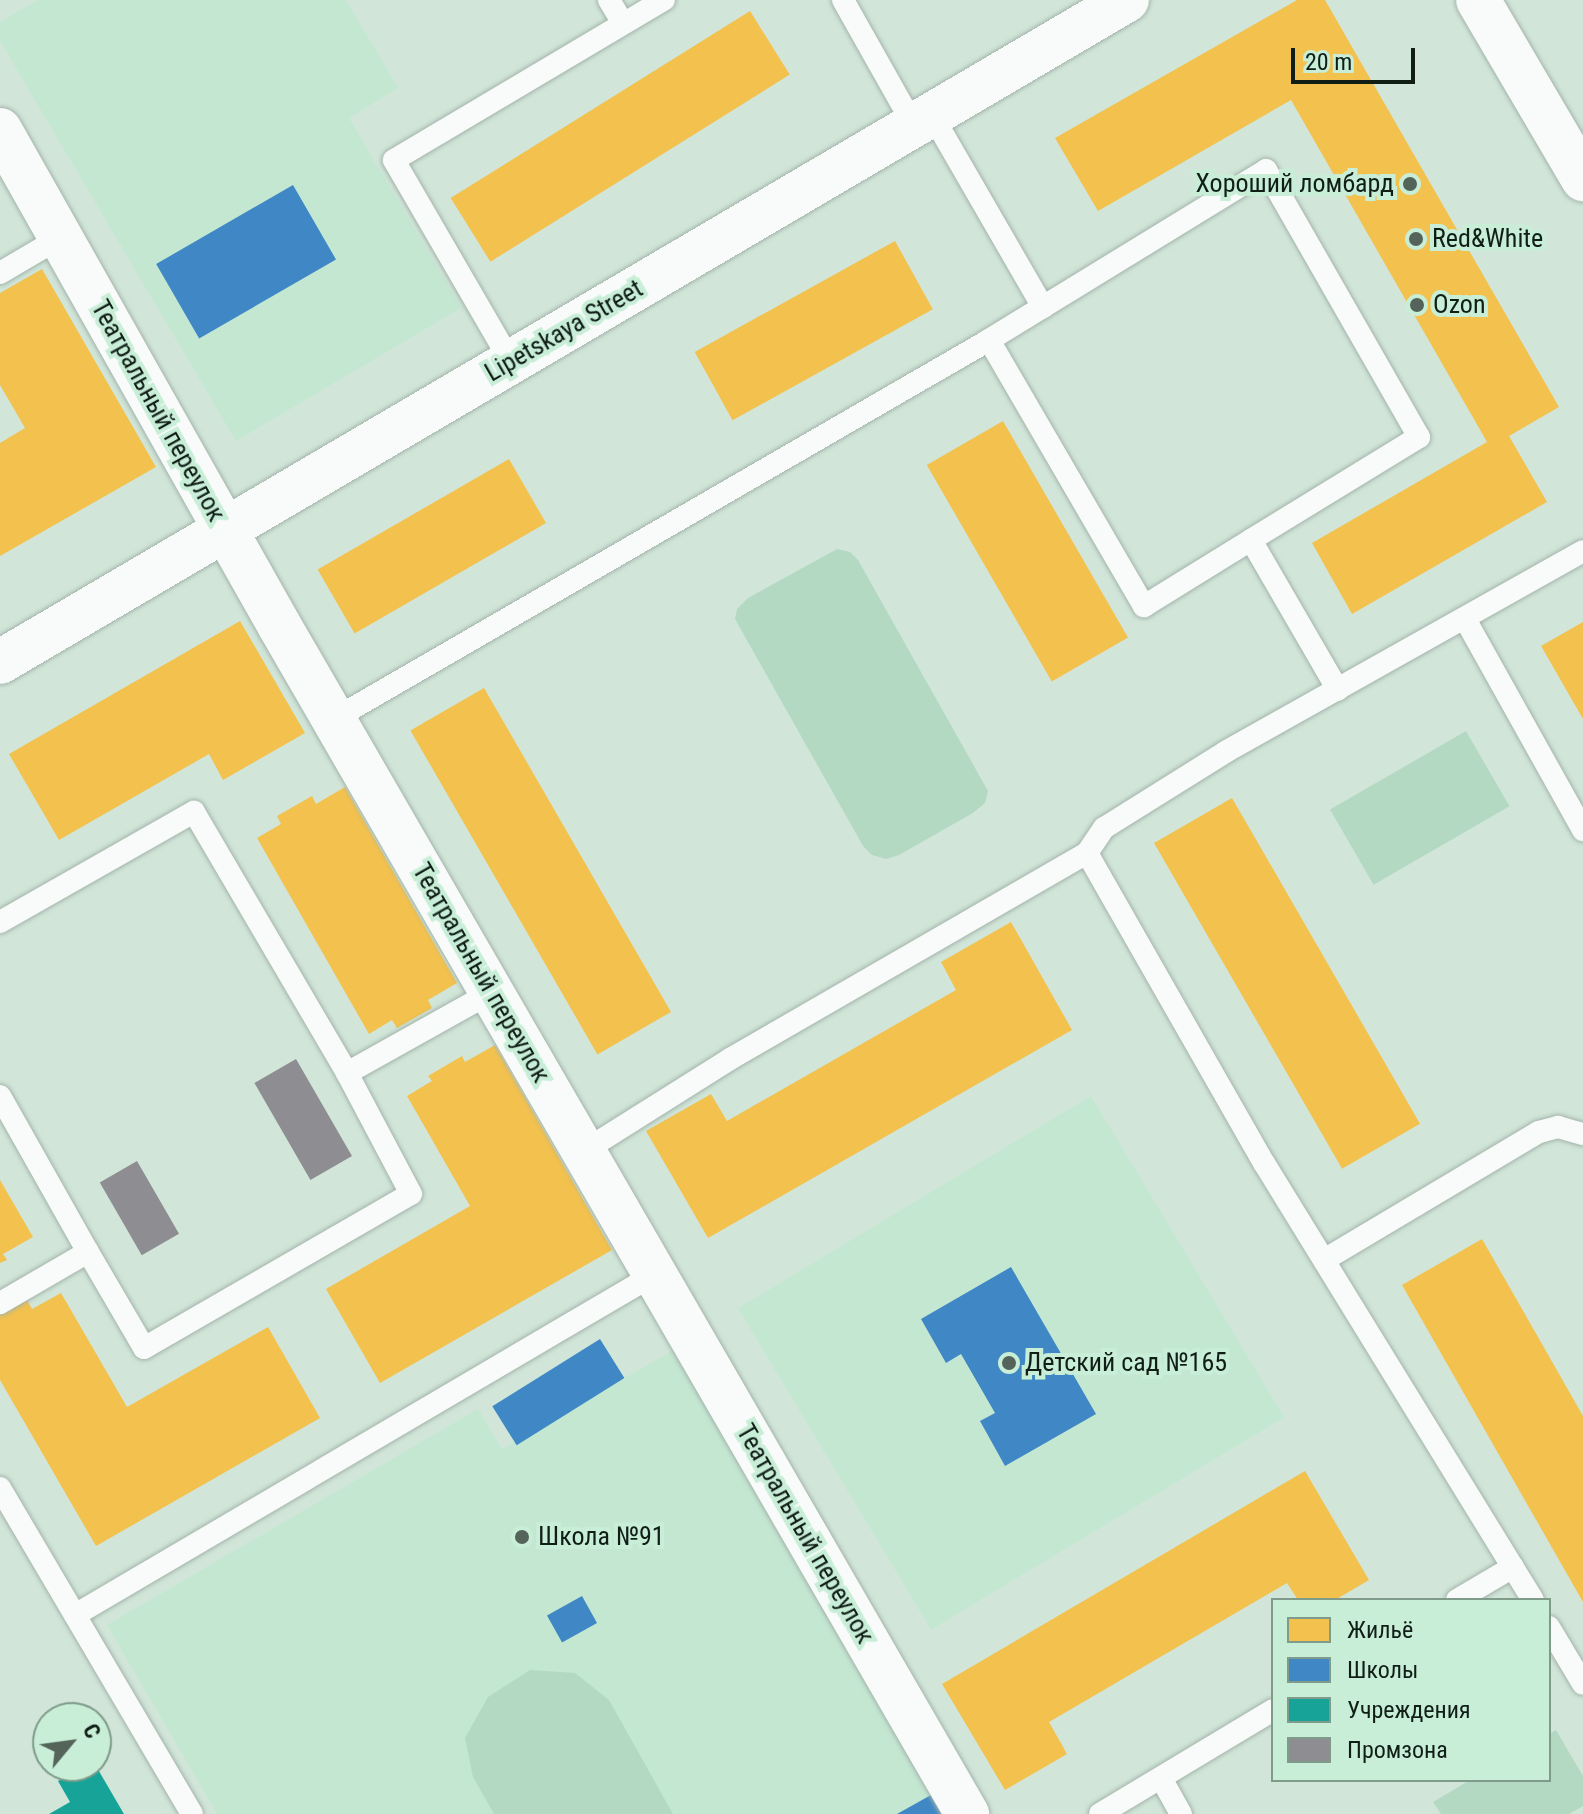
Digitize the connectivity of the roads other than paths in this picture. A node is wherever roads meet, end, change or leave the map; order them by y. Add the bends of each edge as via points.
1 (609, 0) edge
2 (664, 0) edge
3 (843, 0) edge
4 (1127, 0) edge
5 (1478, 0) edge
6 (623, 23) junction
7 (923, 120) junction
8 (0, 130) edge
9 (1583, 179) edge
10 (61, 237) junction
11 (0, 273) edge
12 (1043, 307) junction
13 (989, 340) junction
14 (511, 362) junction
15 (225, 530) junction
16 (1251, 540) junction
17 (1583, 551) edge
18 (1465, 619) junction
19 (0, 662) edge
20 (1338, 690) junction
21 (334, 719) junction
22 (1583, 830) edge
23 (1087, 853) junction
24 (0, 922) edge
25 (492, 992) junction
26 (347, 1073) junction
27 (0, 1096) edge
28 (1583, 1134) edge
29 (584, 1151) junction
30 (88, 1252) junction
31 (1324, 1260) junction
32 (655, 1274) junction
33 (0, 1303) edge
34 (2, 1496) edge
35 (1513, 1567) junction
36 (1460, 1598) edge
37 (1532, 1598) edge
38 (75, 1615) junction
39 (1551, 1630) edge
40 (1583, 1684) edge
41 (1271, 1711) edge
42 (1161, 1778) junction
43 (192, 1814) edge
44 (967, 1814) edge
45 (1100, 1814) edge
46 (1181, 1814) edge

1 - 6 lane
2 - 6 lane
3 - 7 lane
4 - 7 street, Lipetskaya Street
5 - 9 street
6 - 14 lane via 394,160
7 - 12 lane
7 - 14 street, Lipetskaya Street
8 - 10 street, Театральный переулок
10 - 11 lane
10 - 15 street, Театральный переулок
12 - 13 lane
12 - 16 lane via 1266,170 1419,437
13 - 16 lane via 1144,606
13 - 21 lane
14 - 15 street, Lipetskaya Street
15 - 19 street, Lipetskaya Street
15 - 21 street, Театральный переулок
16 - 20 lane
17 - 18 lane
18 - 20 lane
18 - 22 lane
20 - 23 lane via 1104,828
21 - 25 street, Театральный переулок
23 - 29 lane via 743,1051
23 - 31 lane
24 - 26 lane via 194,812
25 - 26 lane
25 - 29 street, Театральный переулок
26 - 30 lane via 411,1194 144,1348
27 - 30 lane
28 - 31 lane via 1558,1127 1539,1132
29 - 32 street, Театральный переулок
30 - 33 lane
31 - 35 lane
32 - 38 lane
32 - 44 street, Театральный переулок
34 - 38 lane
35 - 36 lane
35 - 37 lane
38 - 43 lane
39 - 40 lane
41 - 42 lane
42 - 45 lane
42 - 46 lane

